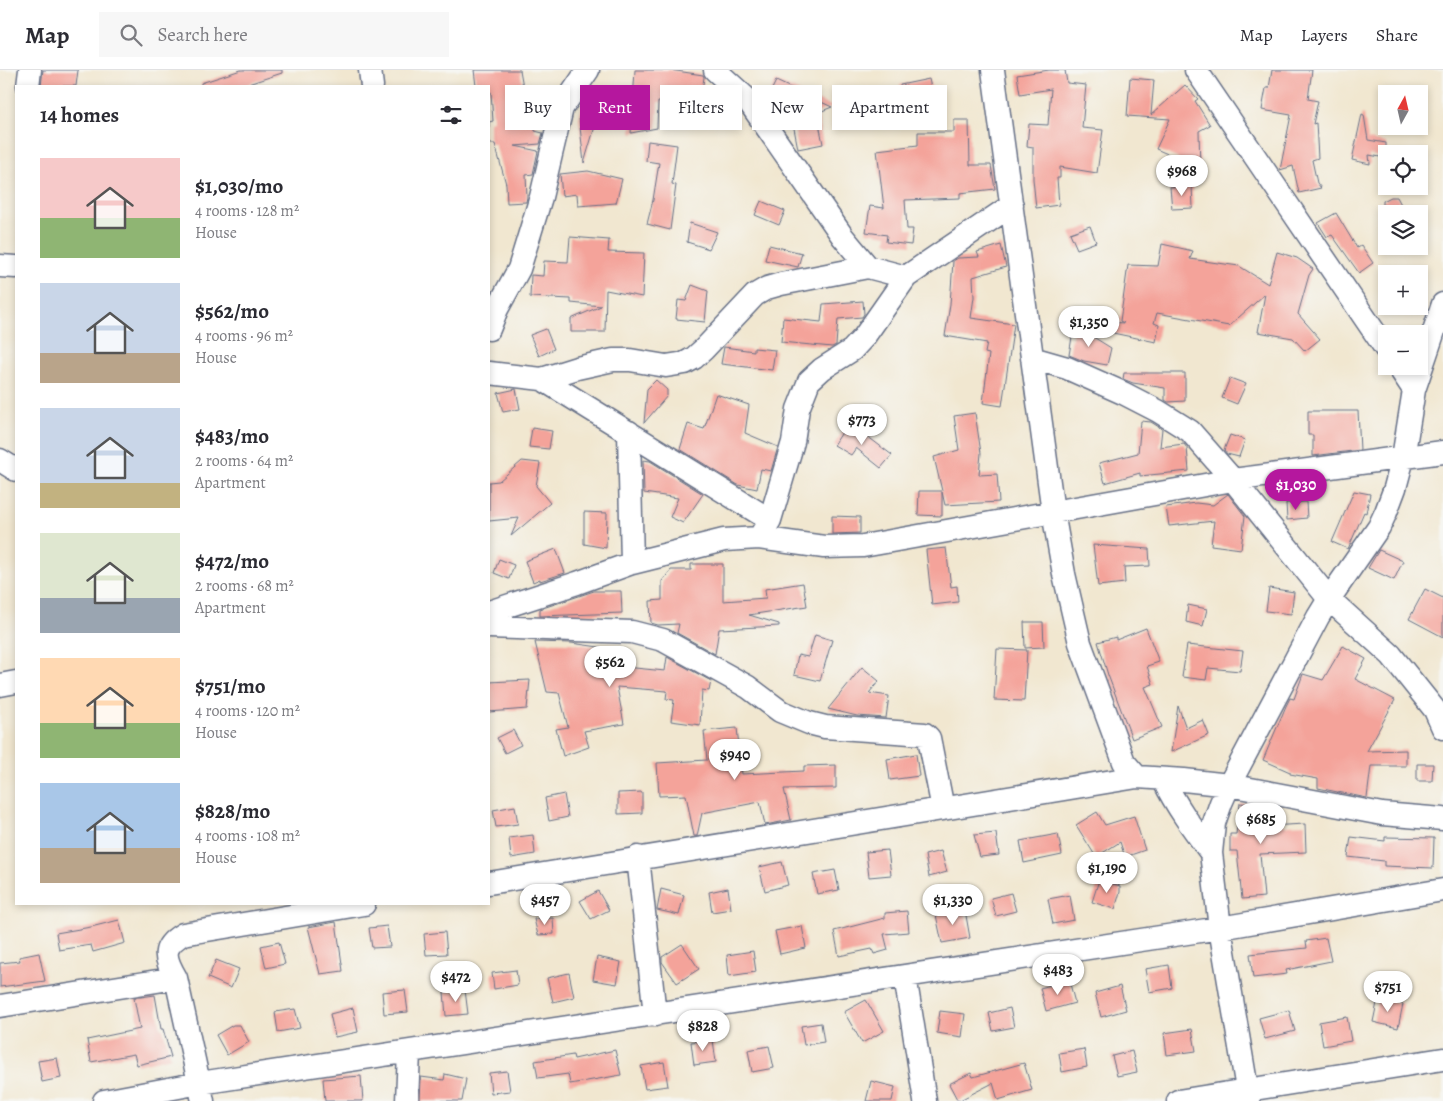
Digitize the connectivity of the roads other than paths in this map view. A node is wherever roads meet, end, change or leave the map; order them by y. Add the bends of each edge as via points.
1 (30, 70) edge
2 (370, 70) edge
3 (588, 70) edge
4 (715, 70) edge
5 (993, 70) edge
6 (1196, 70) edge
7 (28, 85) edge
8 (372, 85) edge
9 (1012, 205) junction
10 (0, 266) edge
11 (15, 267) edge
12 (868, 267) junction
13 (906, 277) junction
14 (1443, 304) edge
15 (490, 326) edge
16 (1378, 337) edge
17 (1032, 358) junction
18 (490, 374) edge
19 (1404, 375) edge
20 (542, 379) junction
21 (1414, 390) junction
22 (629, 432) junction
23 (1443, 452) edge
24 (1403, 458) junction
25 (0, 460) edge
26 (15, 469) edge
27 (1233, 480) junction
28 (1053, 512) junction
29 (765, 529) junction
30 (632, 563) junction
31 (1329, 599) junction
32 (490, 612) edge
33 (490, 627) edge
34 (15, 682) edge
35 (0, 684) edge
36 (1443, 728) edge
37 (1137, 778) junction
38 (1164, 779) junction
39 (1229, 785) junction
40 (943, 808) junction
41 (1443, 819) edge
42 (1211, 852) junction
43 (638, 857) junction
44 (490, 883) edge
45 (1443, 890) edge
46 (353, 905) edge
47 (250, 914) edge
48 (1220, 928) junction
49 (905, 976) junction
50 (176, 978) junction
51 (0, 1006) edge
52 (655, 1015) junction
53 (409, 1052) junction
54 (1443, 1059) edge
55 (202, 1092) edge
56 (1248, 1095) edge
57 (104, 1101) edge
58 (407, 1101) edge
59 (925, 1101) edge
60 (1178, 1101) edge

1 - 7 street
2 - 8 street
3 - 15 street via 562,108 541,197 519,269
4 - 12 street via 747,99 843,237
5 - 9 street
6 - 16 street
9 - 13 street
9 - 17 street
10 - 11 street
12 - 13 street
12 - 20 street via 781,284 760,292 704,349 685,363 666,366 613,360
13 - 29 street via 852,350 809,381 798,409 793,442
14 - 21 street
17 - 27 street via 1067,368 1158,410 1190,430
17 - 28 street
18 - 20 street
19 - 21 street
20 - 22 street
21 - 24 street
22 - 29 street
22 - 30 street
23 - 24 street
24 - 27 street
24 - 31 street via 1382,519
25 - 26 street
27 - 28 street
27 - 31 street
28 - 29 street via 863,546 824,547
28 - 37 street via 1080,643 1120,754
29 - 30 street
30 - 32 street
31 - 36 street via 1391,655 1435,710
31 - 39 street
33 - 40 street via 632,632 663,640 748,687 780,711 808,723 925,734 929,738
34 - 35 street
37 - 38 street
37 - 40 street
38 - 39 street
38 - 42 street via 1172,798
39 - 41 street via 1382,814
39 - 42 street via 1214,822
40 - 43 street
42 - 48 street
43 - 44 street
43 - 52 street
45 - 48 street
46 - 47 street
47 - 50 street via 183,934 171,941 167,961
48 - 49 street
48 - 56 street
49 - 52 street
49 - 59 street
50 - 51 street
50 - 55 street
52 - 53 street
53 - 55 street
53 - 58 street
54 - 56 street
55 - 57 street
56 - 60 street

